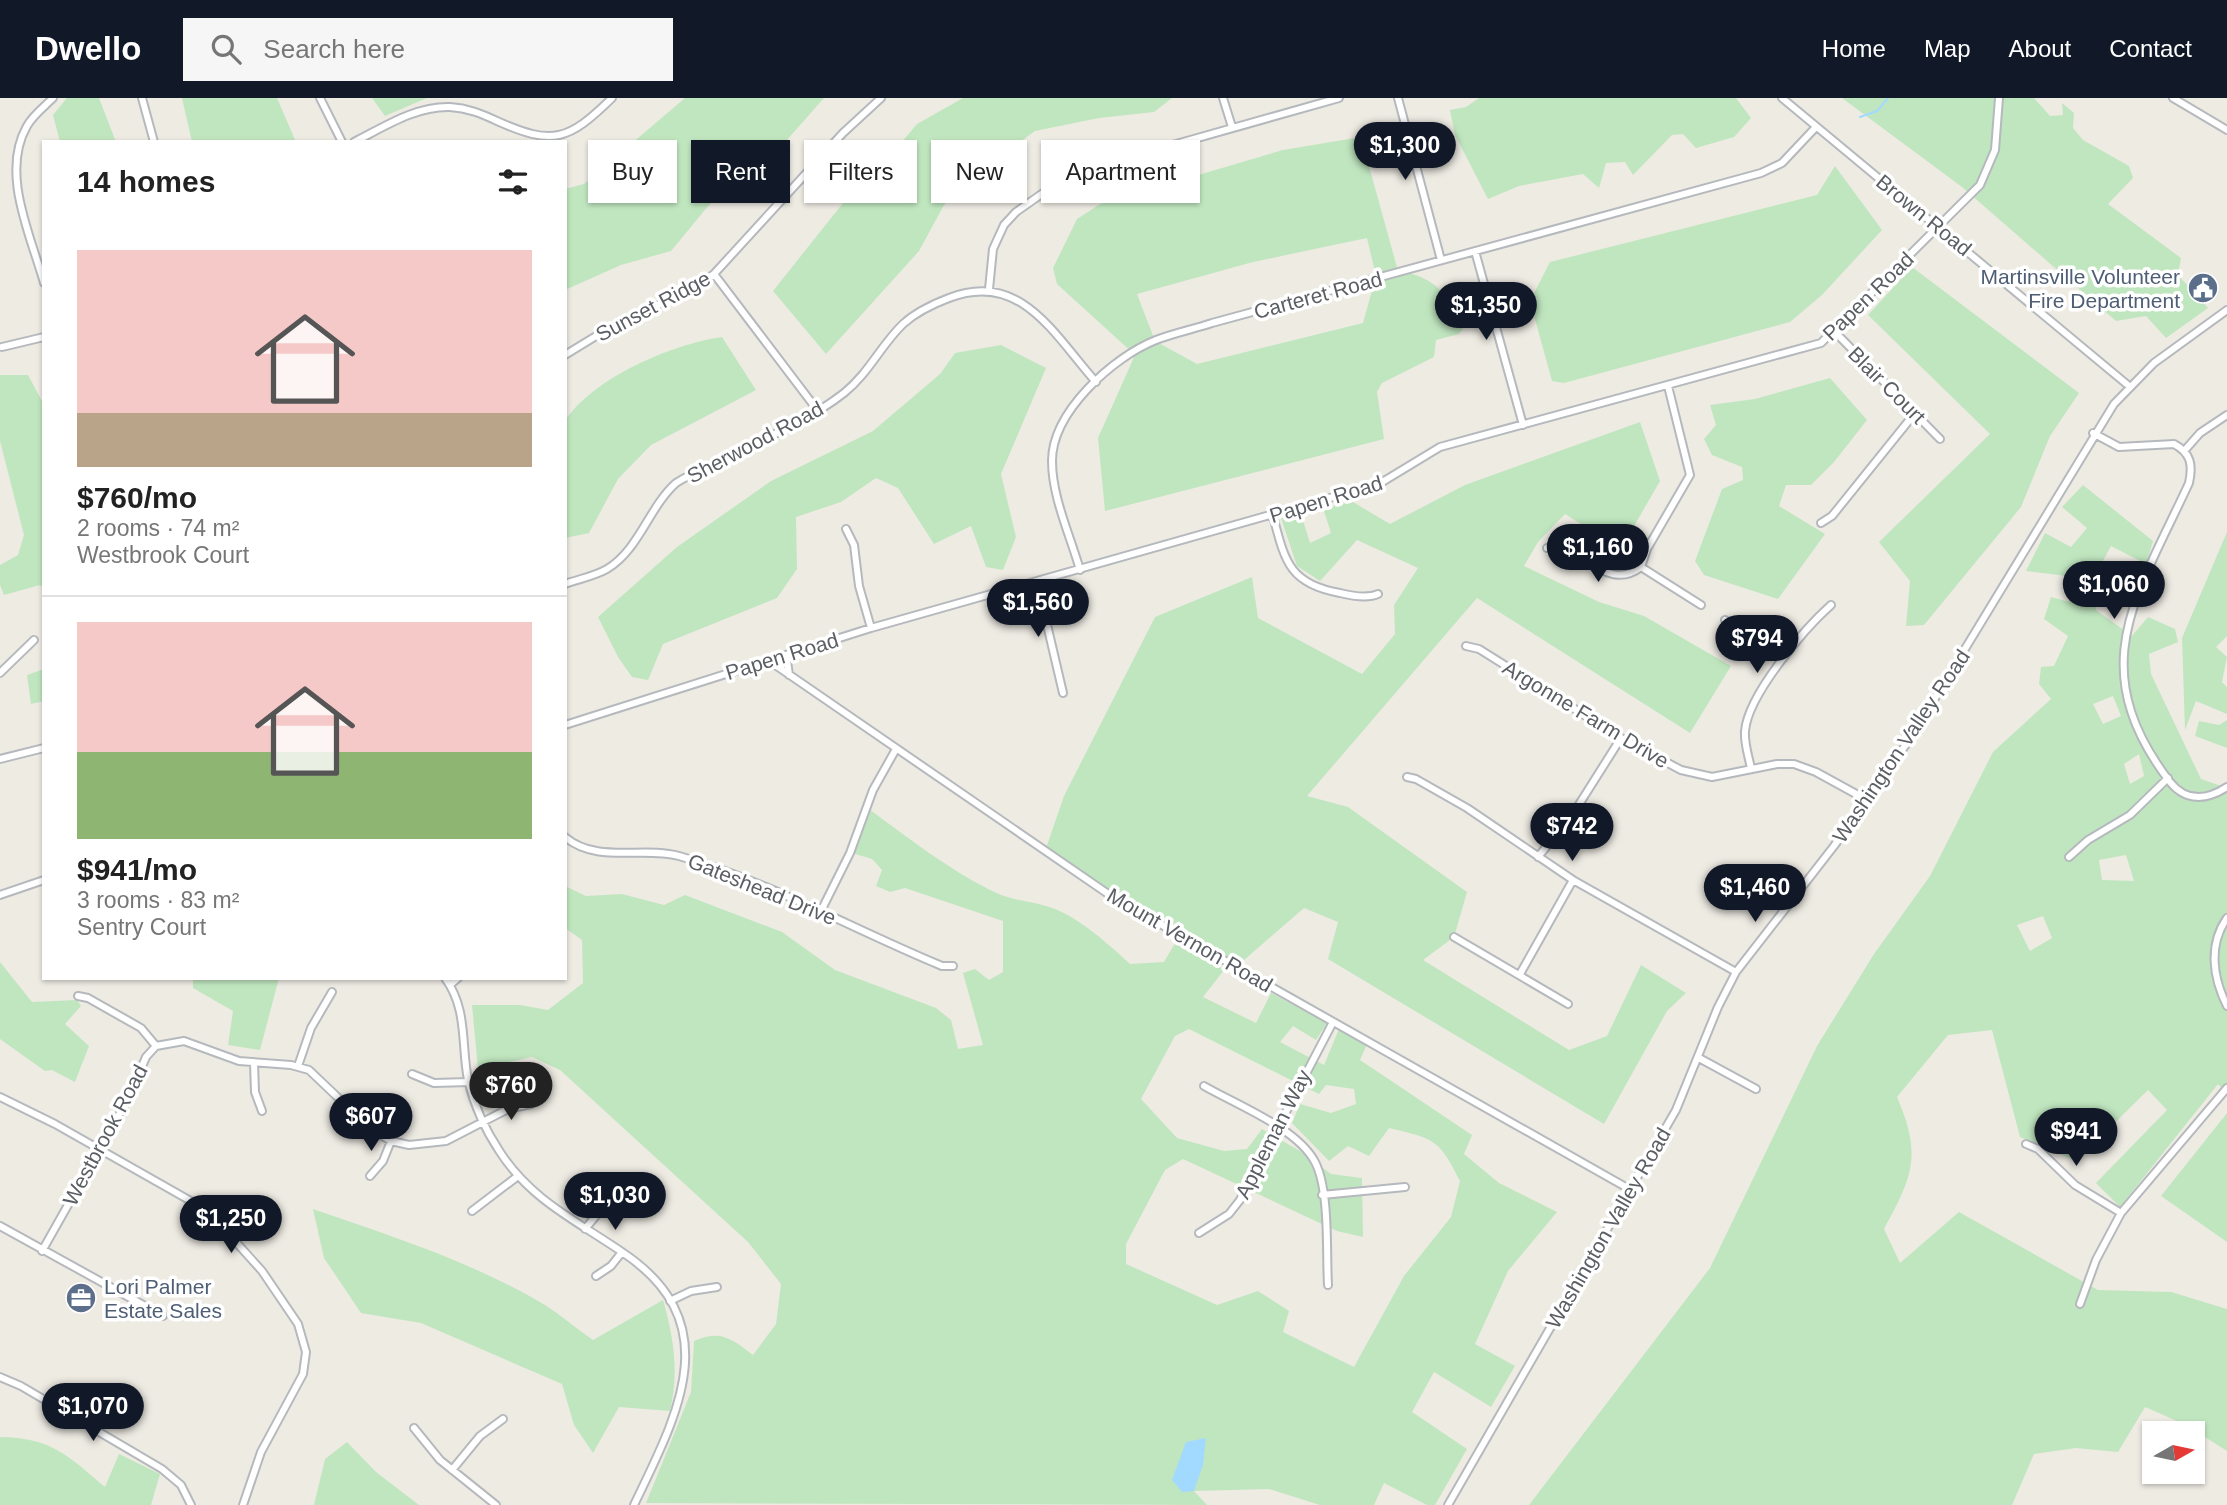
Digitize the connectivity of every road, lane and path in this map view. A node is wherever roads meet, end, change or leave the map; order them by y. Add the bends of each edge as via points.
1 (53, 98) edge
2 (142, 98) edge
3 (320, 98) edge
4 (611, 98) edge
5 (881, 98) edge
6 (1223, 98) edge
7 (1339, 98) edge
8 (1398, 98) edge
9 (1782, 98) edge
10 (1999, 98) edge
11 (2173, 98) edge
12 (1232, 127) junction
13 (1816, 127) junction
14 (2227, 130) edge
15 (524, 133) junction
16 (153, 140) edge
17 (341, 140) edge
18 (358, 140) edge
19 (523, 140) edge
20 (1939, 227) junction
21 (1475, 251) junction
22 (1441, 260) junction
23 (714, 274) junction
24 (42, 277) edge
25 (989, 289) junction
26 (2227, 310) edge
27 (1834, 331) junction
28 (42, 337) edge
29 (2, 347) edge
30 (567, 354) edge
31 (1096, 382) junction
32 (1668, 386) junction
33 (2129, 386) junction
34 (818, 411) junction
35 (1915, 413) junction
36 (2227, 415) edge
37 (1523, 425) junction
38 (2093, 433) junction
39 (1940, 439) dead end
40 (2185, 450) junction
41 (1273, 516) junction
42 (1821, 523) dead end
43 (846, 529) dead end
44 (1547, 548) dead end
45 (1641, 567) junction
46 (1080, 570) junction
47 (1037, 582) junction
48 (567, 583) edge
49 (1378, 594) dead end
50 (1701, 605) dead end
51 (1831, 605) dead end
52 (1725, 620) dead end
53 (871, 628) junction
54 (34, 640) dead end
55 (1466, 646) dead end
56 (792, 653) junction
57 (1784, 657) junction
58 (768, 660) junction
59 (0, 673) edge
60 (789, 675) junction
61 (1063, 693) dead end
62 (567, 725) edge
63 (1621, 738) junction
64 (42, 748) edge
65 (896, 749) junction
66 (0, 759) edge
67 (1751, 769) junction
68 (1407, 777) dead end
69 (2168, 778) junction
70 (2227, 787) edge
71 (1867, 800) junction
72 (567, 838) edge
73 (1538, 857) junction
74 (2069, 857) dead end
75 (1573, 880) junction
76 (42, 881) edge
77 (0, 895) edge
78 (821, 911) junction
79 (2227, 918) edge
80 (1454, 937) dead end
81 (953, 966) dead end
82 (1737, 972) junction
83 (1520, 974) junction
84 (447, 981) edge
85 (332, 992) dead end
86 (78, 996) dead end
87 (1568, 1004) dead end
88 (2227, 1006) edge
89 (1333, 1022) junction
90 (156, 1045) junction
91 (1699, 1058) junction
92 (254, 1063) junction
93 (298, 1066) junction
94 (412, 1074) dead end
95 (469, 1082) junction
96 (1205, 1086) dead end
97 (1756, 1088) dead end
98 (2227, 1088) edge
99 (0, 1097) edge
100 (531, 1104) dead end
101 (262, 1111) dead end
102 (484, 1124) junction
103 (1280, 1128) junction
104 (391, 1141) junction
105 (2026, 1144) dead end
106 (99, 1149) junction
107 (518, 1176) junction
108 (370, 1177) dead end
109 (1405, 1187) dead end
110 (1631, 1189) junction
111 (1322, 1195) junction
112 (608, 1201) dead end
113 (472, 1211) dead end
114 (2121, 1213) junction
115 (0, 1226) edge
116 (584, 1229) junction
117 (1199, 1233) dead end
118 (42, 1251) junction
119 (622, 1252) junction
120 (596, 1276) dead end
121 (1328, 1285) dead end
122 (718, 1287) dead end
123 (670, 1301) junction
124 (2080, 1304) dead end
125 (163, 1316) dead end
126 (0, 1377) edge
127 (503, 1419) dead end
128 (414, 1428) dead end
129 (452, 1471) junction
130 (191, 1505) edge
131 (243, 1505) edge
132 (496, 1505) edge
133 (634, 1505) edge
134 (1448, 1505) edge

1 - 24 street via 26,127 16,163 18,188
2 - 16 street
3 - 17 street
4 - 15 street via 574,130 552,137
5 - 23 street, Sunset Ridge
6 - 12 street
7 - 12 street
8 - 22 street
9 - 13 street, Brown Road
10 - 20 street, Papen Road via 1995,150 1987,175
11 - 14 street
12 - 25 street via 1095,165 1052,184 999,232
13 - 20 street, Brown Road
13 - 21 street, Carteret Road via 1782,163 1762,173
15 - 18 street via 478,113 447,107 410,114
15 - 19 street
20 - 27 street, Papen Road
20 - 33 street, Brown Road
21 - 22 street, Carteret Road
21 - 37 street
22 - 31 street, Carteret Road via 1155,340
23 - 30 street, Sunset Ridge via 690,291 601,332
23 - 34 street
25 - 31 street via 1024,303
25 - 34 street, Sherwood Road via 947,299 904,323 855,384
26 - 33 street, Washington Valley Road
27 - 32 street, Papen Road via 1821,343 1799,351
27 - 35 street, Blair Court
28 - 29 street
31 - 46 street, Carteret Road via 1065,416 1053,443 1059,500
32 - 37 street, Papen Road
32 - 45 street via 1690,475
33 - 38 street, Washington Valley Road
34 - 48 street, Sherwood Road via 676,483 621,558 601,572
35 - 39 street, Blair Court
35 - 42 street via 1832,516
36 - 40 street
37 - 41 street, Papen Road via 1440,447 1387,482
38 - 40 street via 2119,447 2167,443
38 - 71 street, Washington Valley Road via 1952,674
40 - 69 street via 2190,462 2189,483 2128,622 2123,650 2130,708
41 - 46 street, Papen Road
41 - 49 street via 1286,561 1301,579 1335,593
43 - 53 street via 854,545
44 - 45 street via 1559,549 1611,575 1629,574
45 - 50 street
46 - 47 street, Papen Road
47 - 53 street, Papen Road
47 - 61 street
51 - 57 street via 1802,631
52 - 57 street
53 - 56 street, Papen Road
54 - 59 street
55 - 63 street, Argonne Farm Drive via 1479,649
56 - 58 street, Papen Road
56 - 60 street via 787,660
57 - 67 street via 1745,731
58 - 60 street, Mount Vernon Road
58 - 62 street, Papen Road
60 - 65 street, Mount Vernon Road
63 - 67 street, Argonne Farm Drive via 1698,775 1725,776
63 - 73 street via 1573,814
64 - 66 street
65 - 78 street via 873,790 850,853
65 - 89 street, Mount Vernon Road via 1111,897
67 - 71 street, Argonne Farm Drive via 1794,764
68 - 73 street via 1467,808
69 - 70 street via 2191,797 2208,796
69 - 74 street via 2130,815
71 - 82 street, Washington Valley Road
72 - 78 street, Gateshead Drive via 588,850 681,857
73 - 75 street
75 - 82 street
75 - 83 street
76 - 77 street
78 - 81 street, Gateshead Drive via 922,958
79 - 88 street via 2219,932 2214,960
80 - 83 street
82 - 91 street, Washington Valley Road
83 - 87 street
84 - 95 street via 462,1017
85 - 93 street via 311,1028
86 - 90 street via 141,1028
89 - 103 street, Appleman Way via 1303,1074
89 - 110 street, Mount Vernon Road
90 - 92 street, Westbrook Road via 184,1041 220,1056
90 - 106 street, Westbrook Road
91 - 97 street
91 - 110 street, Washington Valley Road via 1676,1110
92 - 93 street, Westbrook Road
92 - 101 street via 255,1092
93 - 104 street, Westbrook Road via 318,1076 361,1121
94 - 95 street via 434,1083
95 - 102 street
96 - 103 street
98 - 114 street
99 - 106 street
100 - 102 street, Westbrook Road via 508,1109
102 - 104 street, Westbrook Road via 434,1144
102 - 107 street
103 - 111 street via 1310,1154
103 - 117 street, Appleman Way via 1234,1208
104 - 108 street
105 - 114 street via 2038,1149 2076,1185
106 - 118 street, Westbrook Road
106 - 131 street via 189,1199 216,1220 261,1271 302,1332 306,1352 303,1374 261,1452
107 - 113 street
107 - 116 street via 546,1203
109 - 111 street
110 - 134 street, Washington Valley Road
111 - 121 street
112 - 116 street
114 - 124 street
115 - 118 street
116 - 119 street
118 - 125 street
119 - 120 street
119 - 123 street via 650,1274
122 - 123 street via 691,1290
123 - 133 street via 684,1344 685,1386
126 - 130 street via 162,1469 181,1485
127 - 129 street via 480,1436
128 - 129 street
129 - 132 street

